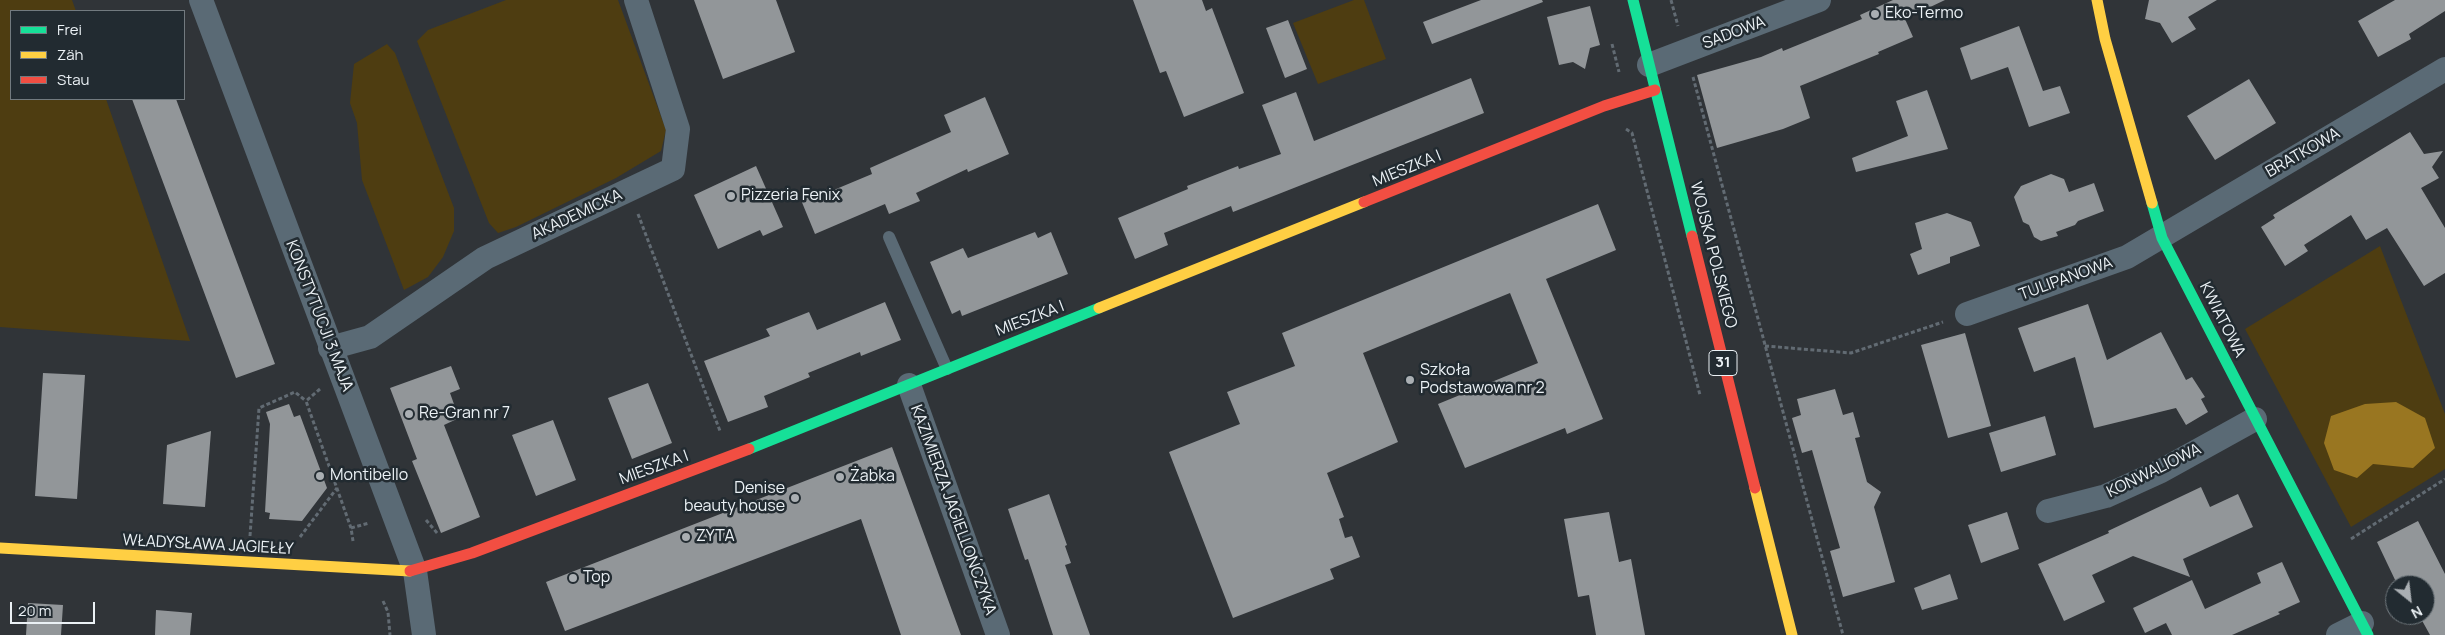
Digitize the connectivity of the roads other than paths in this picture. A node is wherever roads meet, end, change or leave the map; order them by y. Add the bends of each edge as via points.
1 (201, 0) edge
2 (636, 0) edge
3 (1633, 0) edge
4 (1819, 0) edge
5 (2097, 0) edge
6 (1649, 65) junction
7 (2443, 77) edge
8 (1655, 90) junction
9 (888, 237) dead end
10 (2162, 238) junction
11 (1967, 314) road end
12 (330, 348) junction
13 (947, 369) junction
14 (909, 385) junction
15 (2255, 419) junction
16 (2048, 511) dead end
17 (0, 548) edge
18 (415, 571) junction
19 (2365, 629) edge
20 (424, 635) edge
21 (998, 635) edge
22 (1792, 635) edge
23 (2338, 635) edge

1 - 12 street, KONSTYTUCJI 3 MAJA
2 - 12 street, AKADEMICKA via 678,129 673,169 485,258 370,337
3 - 6 street, WOJSKA POLSKIEGO / 31
4 - 6 street, SADOWA
5 - 10 street, KWIATOWA via 2105,39
6 - 8 street, WOJSKA POLSKIEGO / 31
7 - 10 street, BRATKOWA via 2212,206
8 - 13 street, MIESZKA I via 1604,106
8 - 22 street, WOJSKA POLSKIEGO / 31
9 - 13 lane
10 - 11 street, TULIPANOWA via 2127,257
10 - 15 street, KWIATOWA
12 - 18 street, KONSTYTUCJI 3 MAJA
13 - 14 street, MIESZKA I
14 - 18 street, MIESZKA I via 730,457
14 - 21 street, KAZIMIERZA JAGIELLOŃCZYKA
15 - 16 street, KONWALIOWA via 2161,471 2106,496
15 - 19 street, KWIATOWA
17 - 18 street, WŁADYSŁAWA JAGIEŁŁY
18 - 20 street, KONSTYTUCJI 3 MAJA
19 - 23 street

